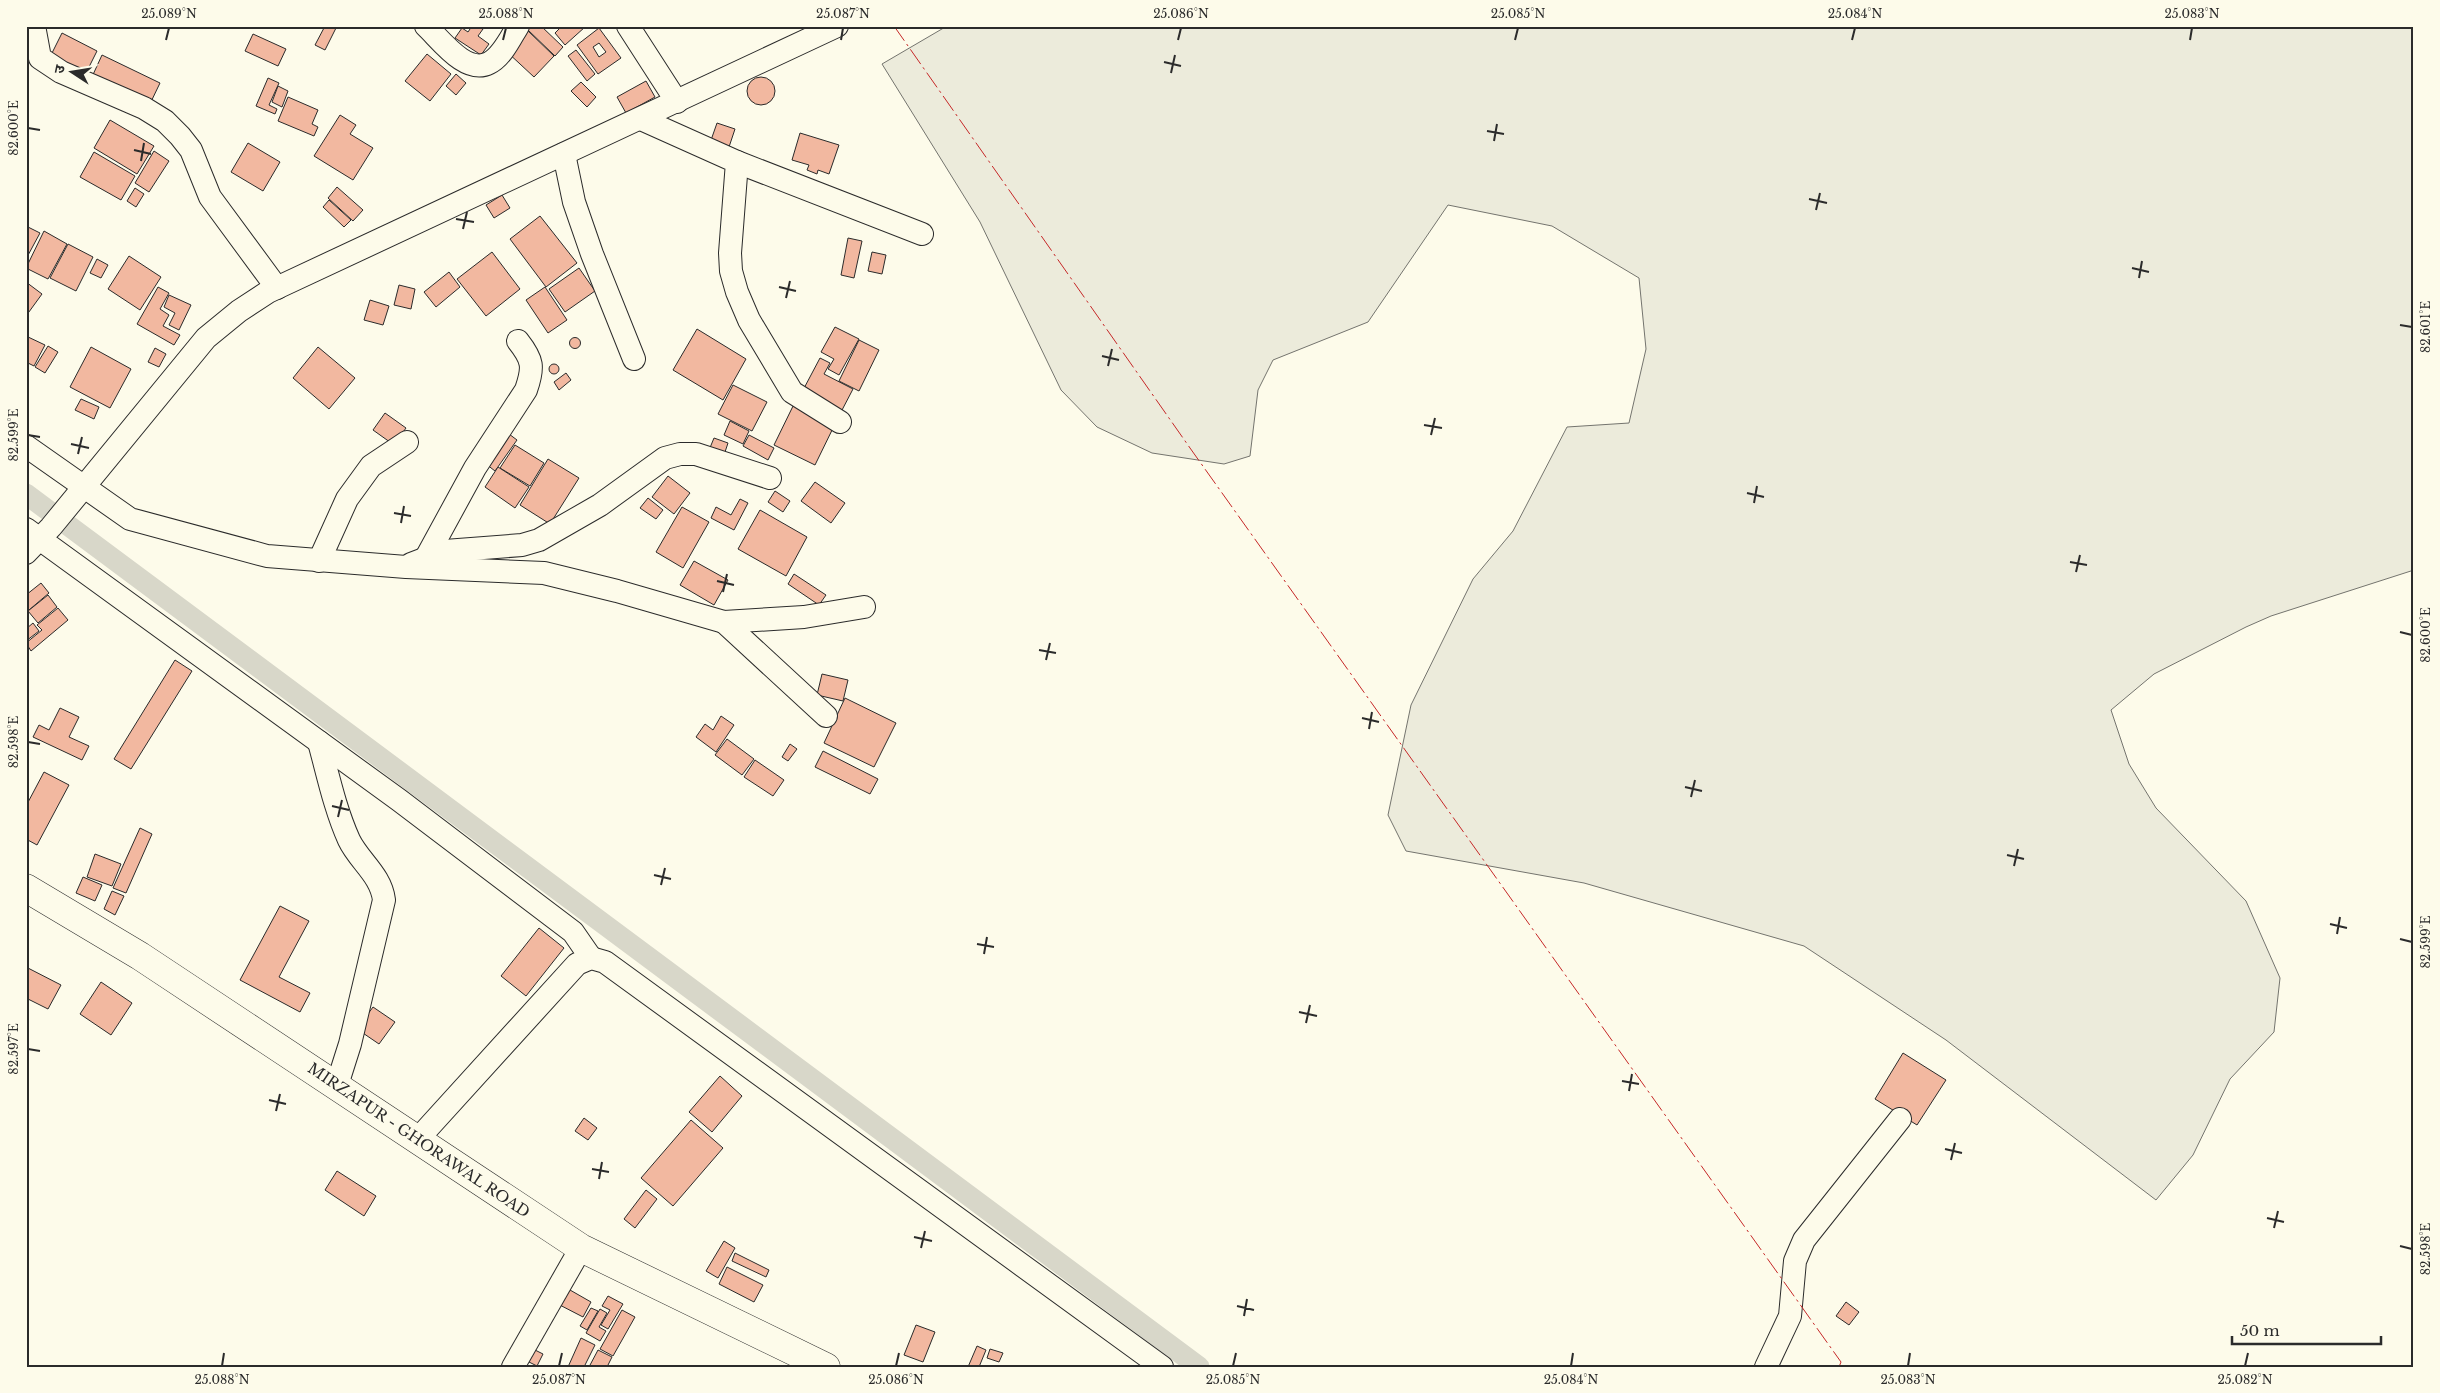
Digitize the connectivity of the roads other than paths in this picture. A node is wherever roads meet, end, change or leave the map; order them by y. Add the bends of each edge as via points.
1 (30, 26) edge
2 (426, 26) edge
3 (518, 26) edge
4 (628, 26) edge
5 (838, 26) edge
6 (677, 102) junction
7 (641, 118) junction
8 (564, 154) junction
9 (737, 162) junction
10 (922, 234) dead end
11 (277, 288) junction
12 (518, 341) dead end
13 (634, 359) dead end
14 (840, 422) dead end
15 (408, 442) dead end
16 (26, 446) edge
17 (770, 478) dead end
18 (76, 496) junction
19 (36, 537) edge
20 (427, 556) junction
21 (319, 561) junction
22 (406, 567) junction
23 (864, 607) dead end
24 (724, 622) junction
25 (826, 716) dead end
26 (319, 742) junction
27 (26, 888) edge
28 (591, 958) junction
29 (336, 1085) junction
30 (1900, 1119) dead end
31 (417, 1140) junction
32 (581, 1248) junction
33 (513, 1367) edge
34 (826, 1367) edge
35 (1162, 1367) edge
36 (1766, 1367) edge

1 - 11 street via 35,31 40,58 61,72 144,108 165,121 180,136 191,150 210,197
2 - 3 street via 465,62 481,66 499,54
4 - 6 street
5 - 6 street
6 - 7 street
7 - 8 street
7 - 9 street
8 - 11 street
8 - 13 street via 574,202
9 - 10 street
9 - 14 street via 730,253 737,292 749,320 792,392
11 - 18 street via 206,338
12 - 20 street via 530,357 532,370 526,390 475,468
15 - 21 street via 371,466 347,499
16 - 18 street
17 - 20 street via 696,454 680,454 665,458 600,506 539,540 522,545 446,551
18 - 19 street
18 - 21 street via 130,519 267,556
19 - 26 street
20 - 22 street
21 - 22 street
22 - 24 street via 544,573
23 - 24 street via 804,617
24 - 25 street
26 - 28 street via 574,932
26 - 29 street via 350,841 382,886 384,900 350,1044
27 - 29 main road, MIRZAPUR - GHORAWAL ROAD via 140,956
28 - 31 street via 577,964 562,978
28 - 35 street via 619,971
29 - 31 main road, MIRZAPUR - GHORAWAL ROAD
30 - 36 street via 1804,1240 1795,1260 1790,1316
31 - 32 main road, MIRZAPUR - GHORAWAL ROAD
32 - 33 street
32 - 34 main road, MIRZAPUR - GHORAWAL ROAD

